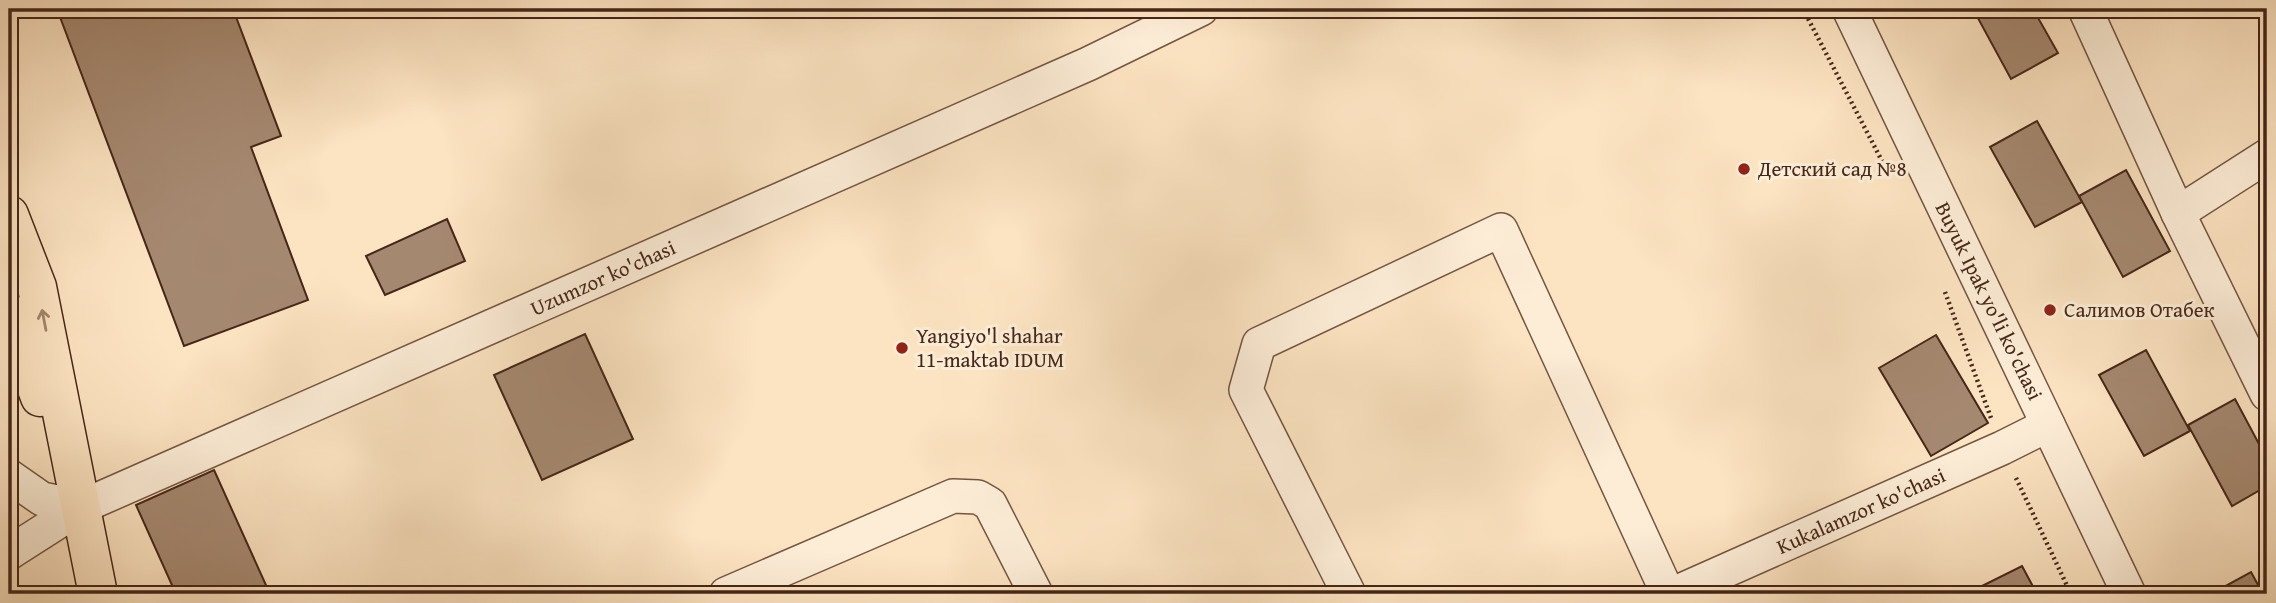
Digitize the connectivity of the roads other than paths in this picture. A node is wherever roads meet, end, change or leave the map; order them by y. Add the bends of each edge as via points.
1 (1201, 9) edge
2 (1849, 9) edge
3 (2085, 9) edge
4 (2267, 156) edge
5 (2178, 213) junction
6 (9, 215) edge
7 (9, 313) edge
8 (2267, 394) edge
9 (2048, 425) junction
10 (9, 476) edge
11 (81, 507) junction
12 (9, 553) edge
13 (98, 594) edge
14 (726, 594) edge
15 (1036, 594) edge
16 (1349, 594) edge
17 (1670, 594) edge
18 (2129, 594) edge

1 - 11 street, Uzumzor ko'chasi via 1088,64
2 - 9 street, Buyuk Ipak yo'li ko'chasi
3 - 5 street
4 - 5 street
5 - 8 street
11 -> 6 main road via 37,287
7 - 11 main road
9 - 17 street, Kukalamzor ko'chasi
9 - 18 street, Buyuk Ipak yo'li ko'chasi
10 - 11 street via 42,499
11 - 12 street, Uzumzor ko'chasi
11 - 13 main road
14 - 15 street via 953,496 978,497 990,504
16 - 17 street via 1246,390 1259,344 1501,230

